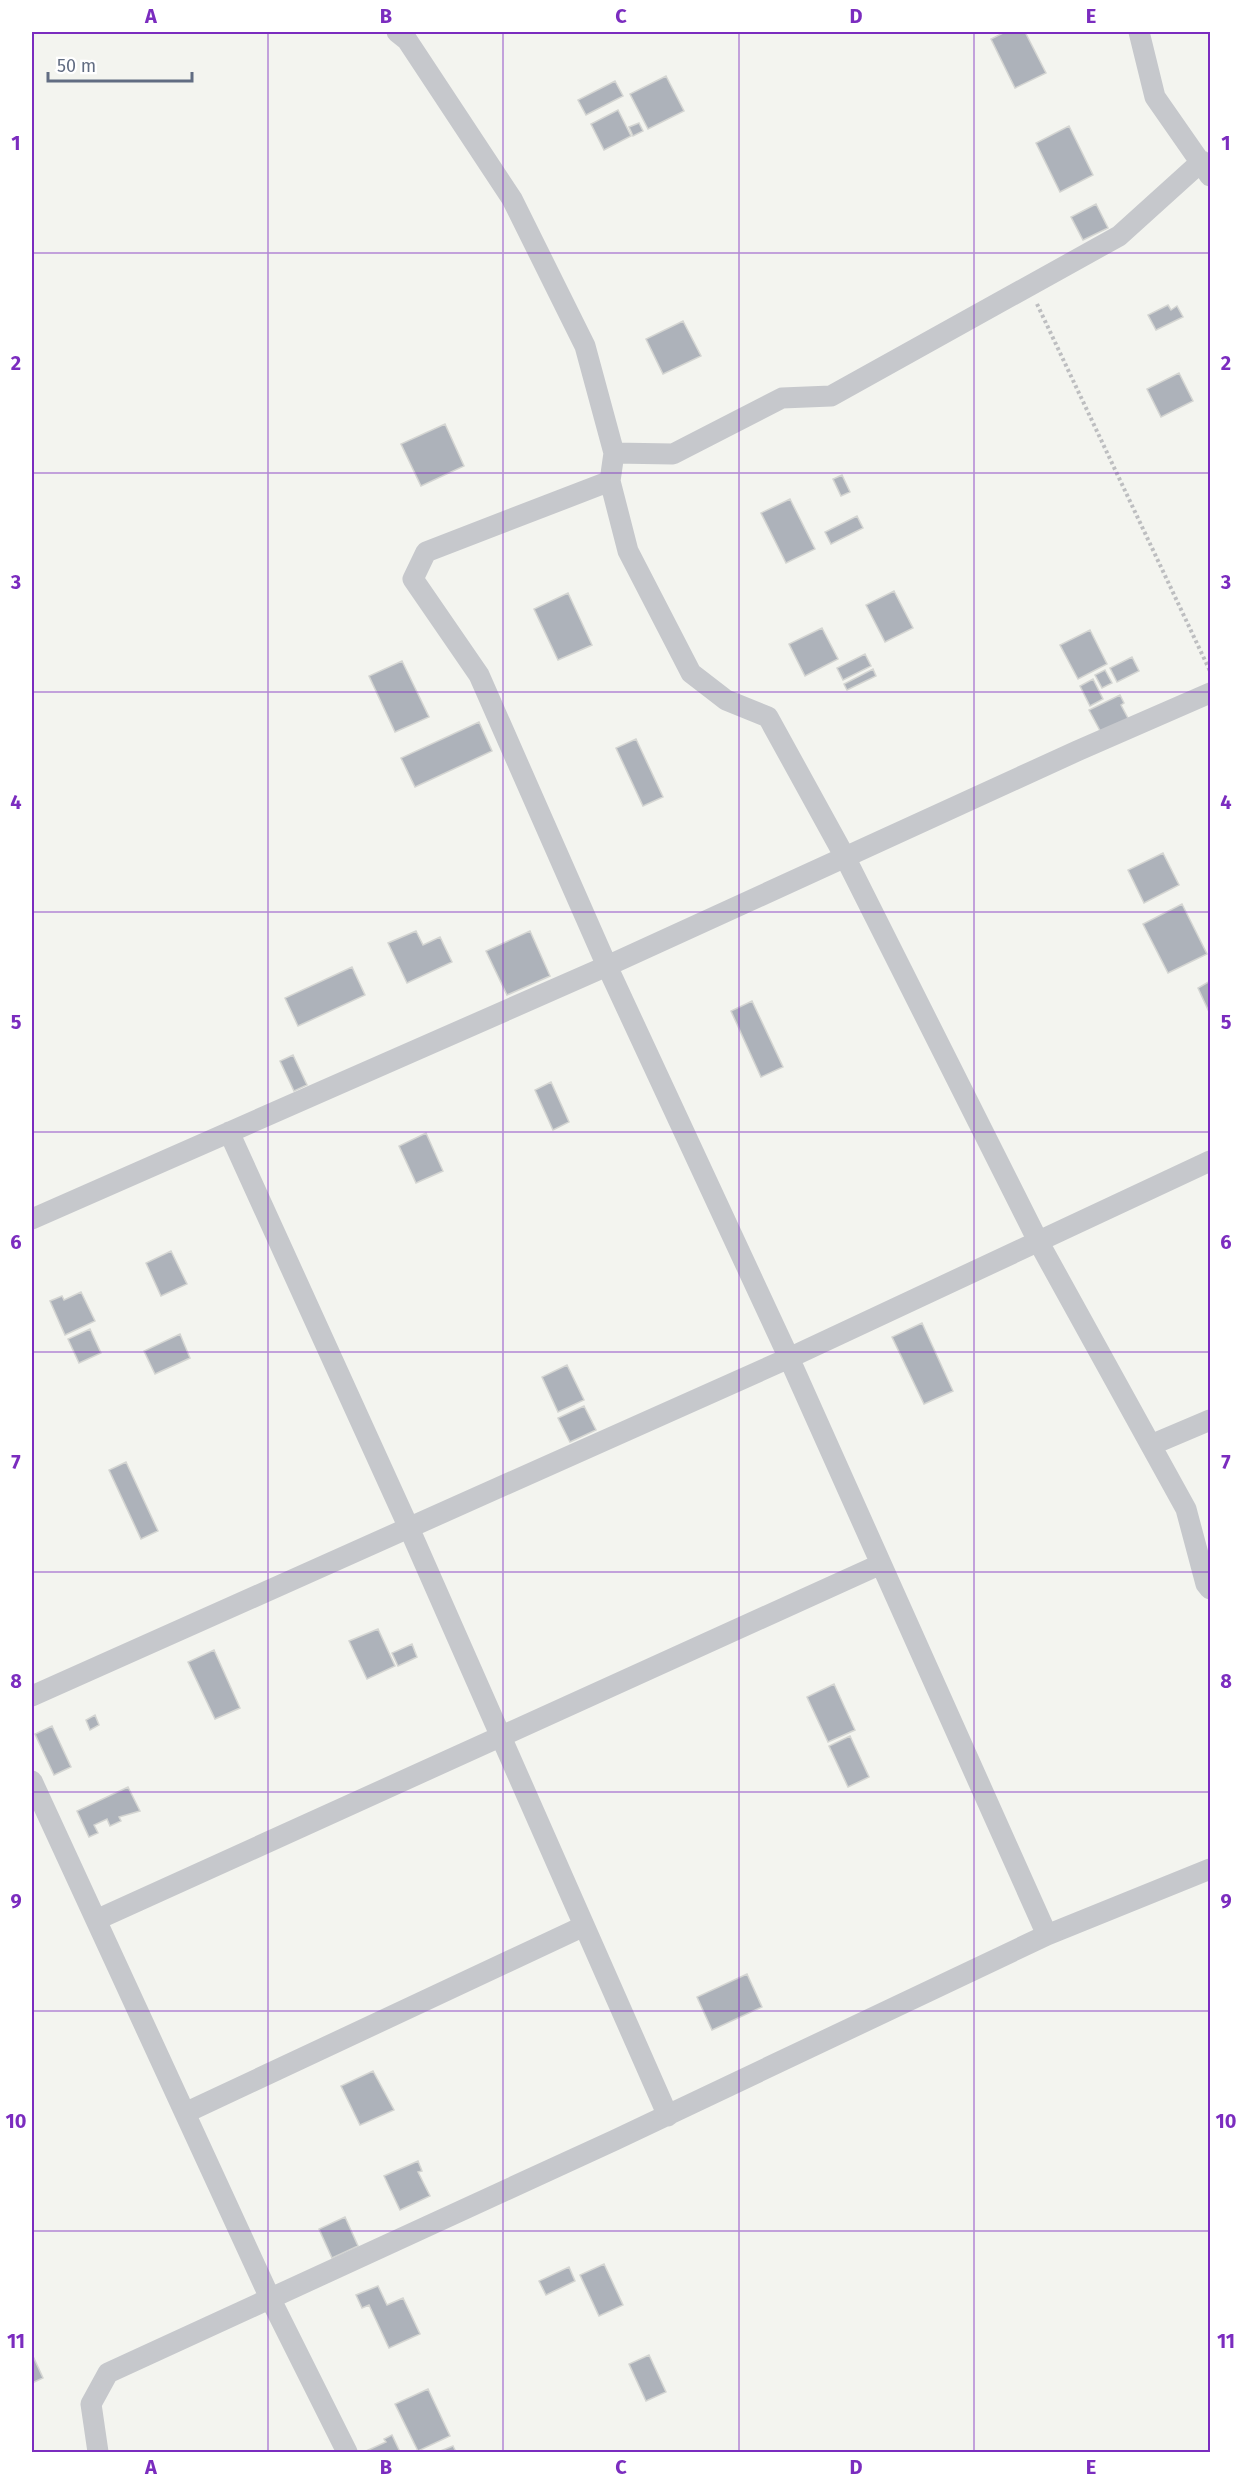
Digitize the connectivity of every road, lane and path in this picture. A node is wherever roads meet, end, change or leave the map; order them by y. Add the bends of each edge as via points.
1 (397, 32) edge
2 (1139, 32) edge
3 (1206, 168) edge
4 (1029, 287) junction
5 (614, 453) junction
6 (610, 481) junction
7 (1210, 671) edge
8 (1210, 693) edge
9 (845, 857) junction
10 (607, 966) junction
11 (229, 1132) junction
12 (1210, 1161) edge
13 (32, 1219) edge
14 (1038, 1241) junction
15 (789, 1358) junction
16 (1210, 1419) edge
17 (1151, 1445) junction
18 (409, 1528) junction
19 (881, 1564) junction
20 (1210, 1589) edge
21 (32, 1696) edge
22 (500, 1735) junction
23 (32, 1781) edge
24 (1210, 1869) edge
25 (96, 1920) junction
26 (584, 1926) junction
27 (1047, 1935) junction
28 (185, 2113) junction
29 (668, 2116) junction
30 (270, 2298) junction
31 (98, 2452) edge
32 (347, 2452) edge

1 - 5 street via 407,40 512,199 585,346
2 - 3 street via 1155,97
3 - 4 street via 1119,236
4 - 5 street via 831,396 782,398 673,454
4 - 7 path
5 - 6 street
6 - 9 street via 628,551 691,673 726,700 768,717
6 - 10 street via 426,552 413,579 478,675
8 - 9 street
9 - 10 street
9 - 14 street
10 - 11 street
10 - 15 street
11 - 13 street
11 - 18 street
12 - 14 street
14 - 15 street
14 - 17 street
15 - 18 street
15 - 19 street
16 - 17 street
17 - 20 street via 1186,1509
18 - 21 street
18 - 22 street
19 - 22 street
19 - 27 street
22 - 25 street
22 - 26 street
23 - 25 street
24 - 27 street
25 - 28 street
26 - 28 street
26 - 29 street
27 - 29 street
28 - 30 street
29 - 30 street
30 - 31 street via 108,2373 91,2404
30 - 32 street

